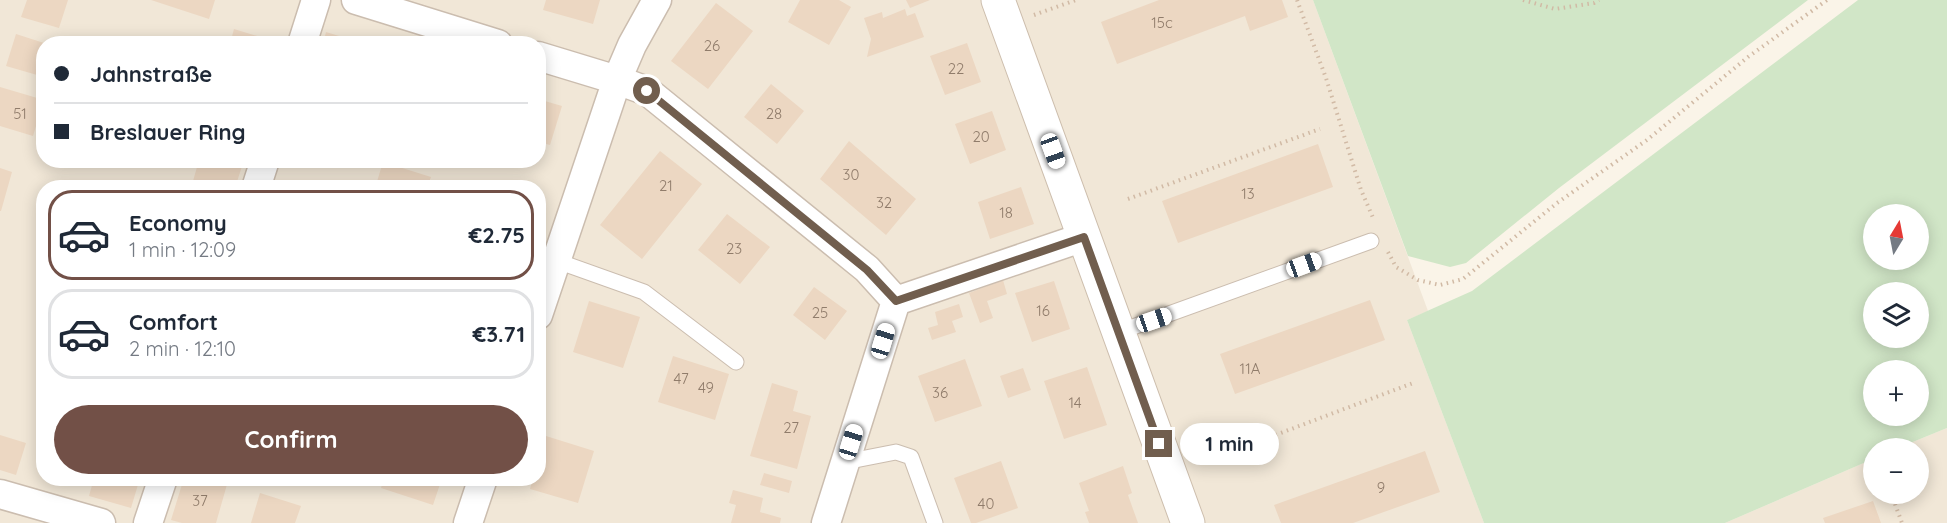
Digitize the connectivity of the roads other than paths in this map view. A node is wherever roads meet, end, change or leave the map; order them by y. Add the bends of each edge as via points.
1 (316, 0) edge
2 (356, 0) edge
3 (657, 0) edge
4 (1002, 11) edge
5 (305, 36) edge
6 (472, 36) edge
7 (546, 58) edge
8 (618, 80) junction
9 (1084, 237) junction
10 (1377, 242) road end
11 (557, 261) junction
12 (546, 281) edge
13 (896, 301) junction
14 (1119, 332) junction
15 (736, 362) dead end
16 (845, 462) junction
17 (160, 486) edge
18 (480, 486) edge
19 (0, 494) edge
20 (101, 523) edge
21 (148, 523) edge
22 (468, 523) edge
23 (826, 523) edge
24 (935, 523) edge
25 (1188, 523) edge

1 - 5 street
2 - 6 street
3 - 8 street
4 - 9 main road
7 - 8 street
8 - 11 street
8 - 13 street via 647,91 867,270
9 - 13 street
9 - 14 main road
10 - 14 lane
11 - 12 street
11 - 15 lane via 644,291
13 - 16 street
14 - 25 main road
16 - 23 street
16 - 24 lane via 896,452 910,457
17 - 21 street
18 - 22 street
19 - 20 street

